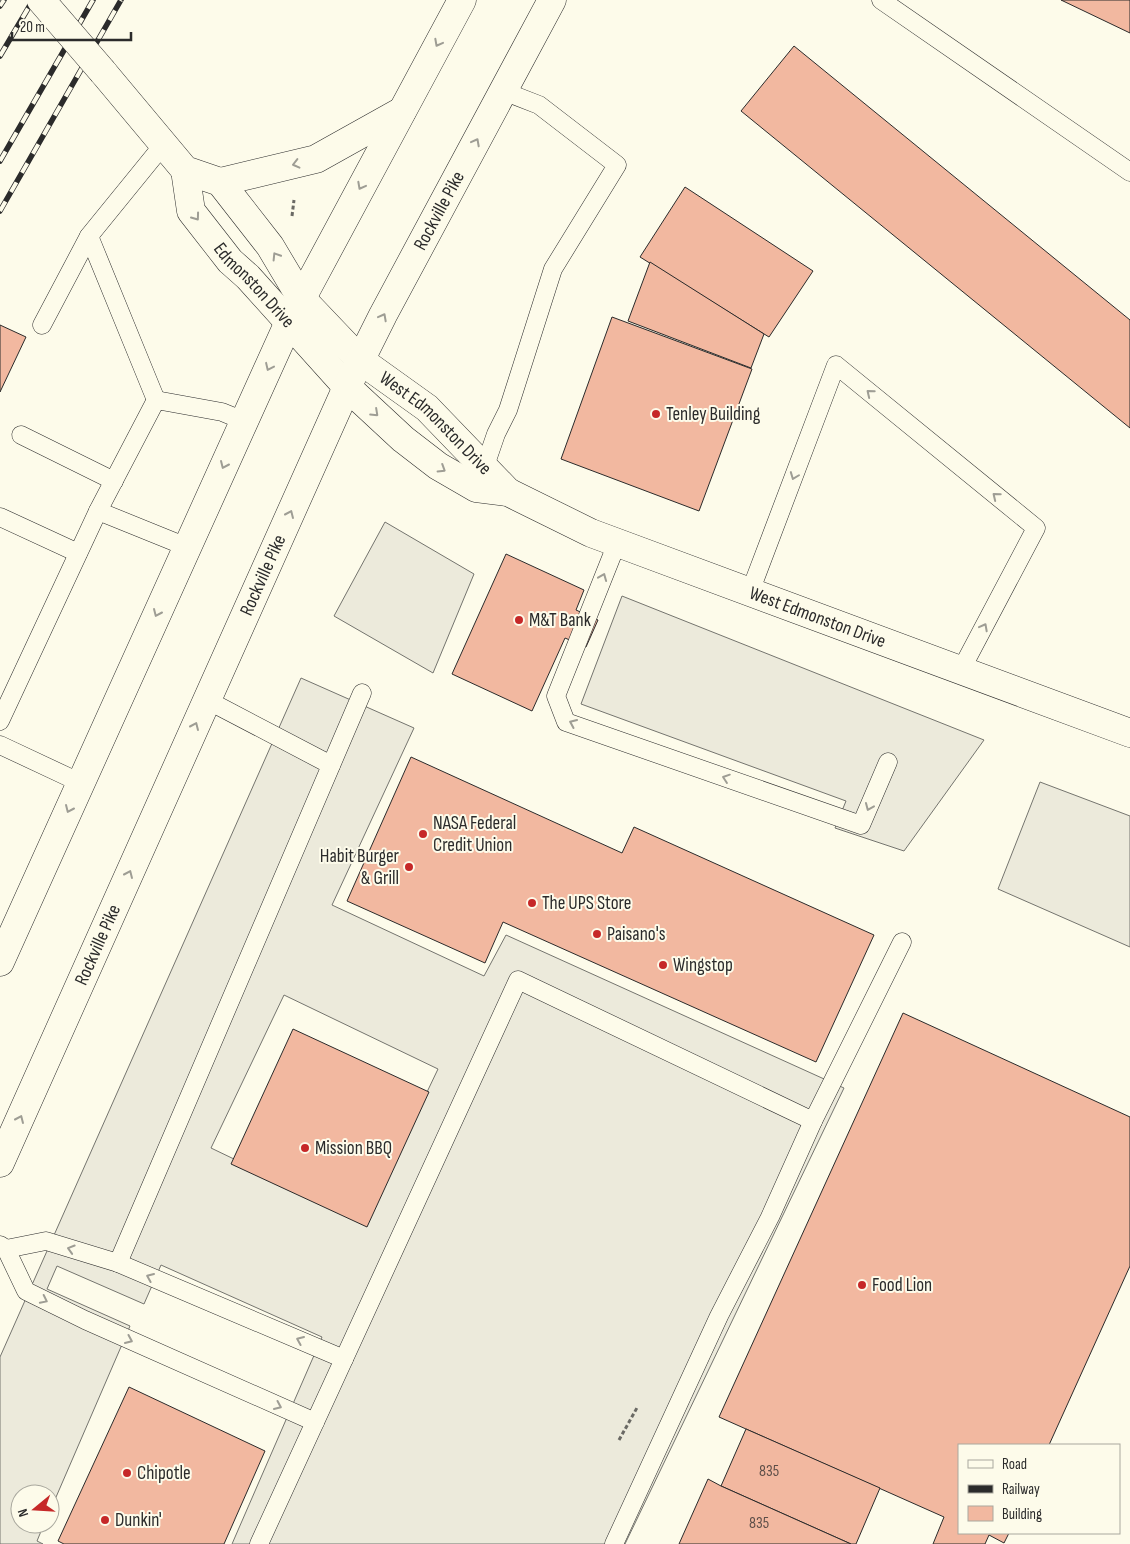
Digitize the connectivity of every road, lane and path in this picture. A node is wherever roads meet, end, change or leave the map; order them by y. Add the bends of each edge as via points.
1 (41, 0) edge
2 (462, 0) edge
3 (552, 0) edge
4 (881, 0) edge
5 (503, 91) junction
6 (402, 111) junction
7 (163, 145) junction
8 (185, 170) junction
9 (1130, 172) edge
10 (220, 182) junction
11 (294, 198) dead end
12 (287, 222) dead end
13 (89, 236) junction
14 (302, 298) junction
15 (289, 322) junction
16 (42, 325) dead end
17 (360, 360) junction
18 (347, 387) junction
19 (156, 400) junction
20 (244, 421) junction
21 (21, 435) dead end
22 (485, 466) junction
23 (114, 481) junction
24 (508, 492) junction
25 (98, 511) junction
26 (0, 517) edge
27 (617, 543) junction
28 (187, 547) junction
29 (78, 553) junction
30 (750, 592) junction
31 (961, 670) junction
32 (362, 693) dead end
33 (207, 700) junction
34 (0, 721) edge
35 (1130, 733) edge
36 (0, 745) edge
37 (888, 762) dead end
38 (331, 765) junction
39 (81, 782) junction
40 (902, 942) dead end
41 (2, 950) edge
42 (813, 1121) junction
43 (0, 1163) edge
44 (3, 1247) edge
45 (118, 1264) junction
46 (344, 1360) junction
47 (638, 1406) dead end
48 (315, 1422) junction
49 (618, 1440) dead end
50 (259, 1544) edge
51 (614, 1544) edge

1 - 7 main road, bridge
2 -> 6 main road
3 - 5 main road, Rockville Pike
4 - 9 lane
17 -> 5 main road, Rockville Pike
5 - 22 lane via 539,105 617,165 553,269 508,410
6 -> 10 main road via 316,159
6 -> 14 main road
7 - 8 main road
7 - 13 lane
8 - 10 main road
8 -> 15 main road, Edmonston Drive via 191,211 230,261
14 -> 10 main road, Edmonston Drive via 270,246
11 - 12 path via 292,215
13 - 16 lane
13 - 19 lane
14 - 15 main road
14 - 17 main road, Edmonston Drive
15 - 18 main road, Edmonston Drive
15 -> 20 main road
17 - 18 main road, Rockville Pike
17 - 22 main road, West Edmonston Drive via 427,408
18 -> 24 main road, West Edmonston Drive via 403,439 438,466 476,488
33 -> 18 main road, Rockville Pike
19 - 20 lane via 222,412
19 - 23 lane
20 -> 28 main road
21 - 23 lane
22 - 24 main road, West Edmonston Drive
23 - 25 lane
24 - 27 main road, West Edmonston Drive
25 - 28 lane
25 - 29 lane
26 - 29 lane
27 - 30 main road, West Edmonston Drive
37 -> 27 lane via 861,825 566,722 556,696
28 -> 39 main road
29 - 34 lane
30 - 31 main road, West Edmonston Drive
31 -> 30 lane via 1036,528 836,365
31 - 35 main road, West Edmonston Drive
32 - 38 lane
33 - 38 lane
43 -> 33 main road, Rockville Pike
36 - 39 lane
38 - 45 lane
39 -> 41 main road
40 - 42 lane
42 - 46 lane via 518,980
42 - 51 lane
45 -> 44 lane via 46,1241
44 -> 48 lane via 26,1291
46 -> 45 lane
46 - 48 lane
47 - 49 path
48 - 50 lane

